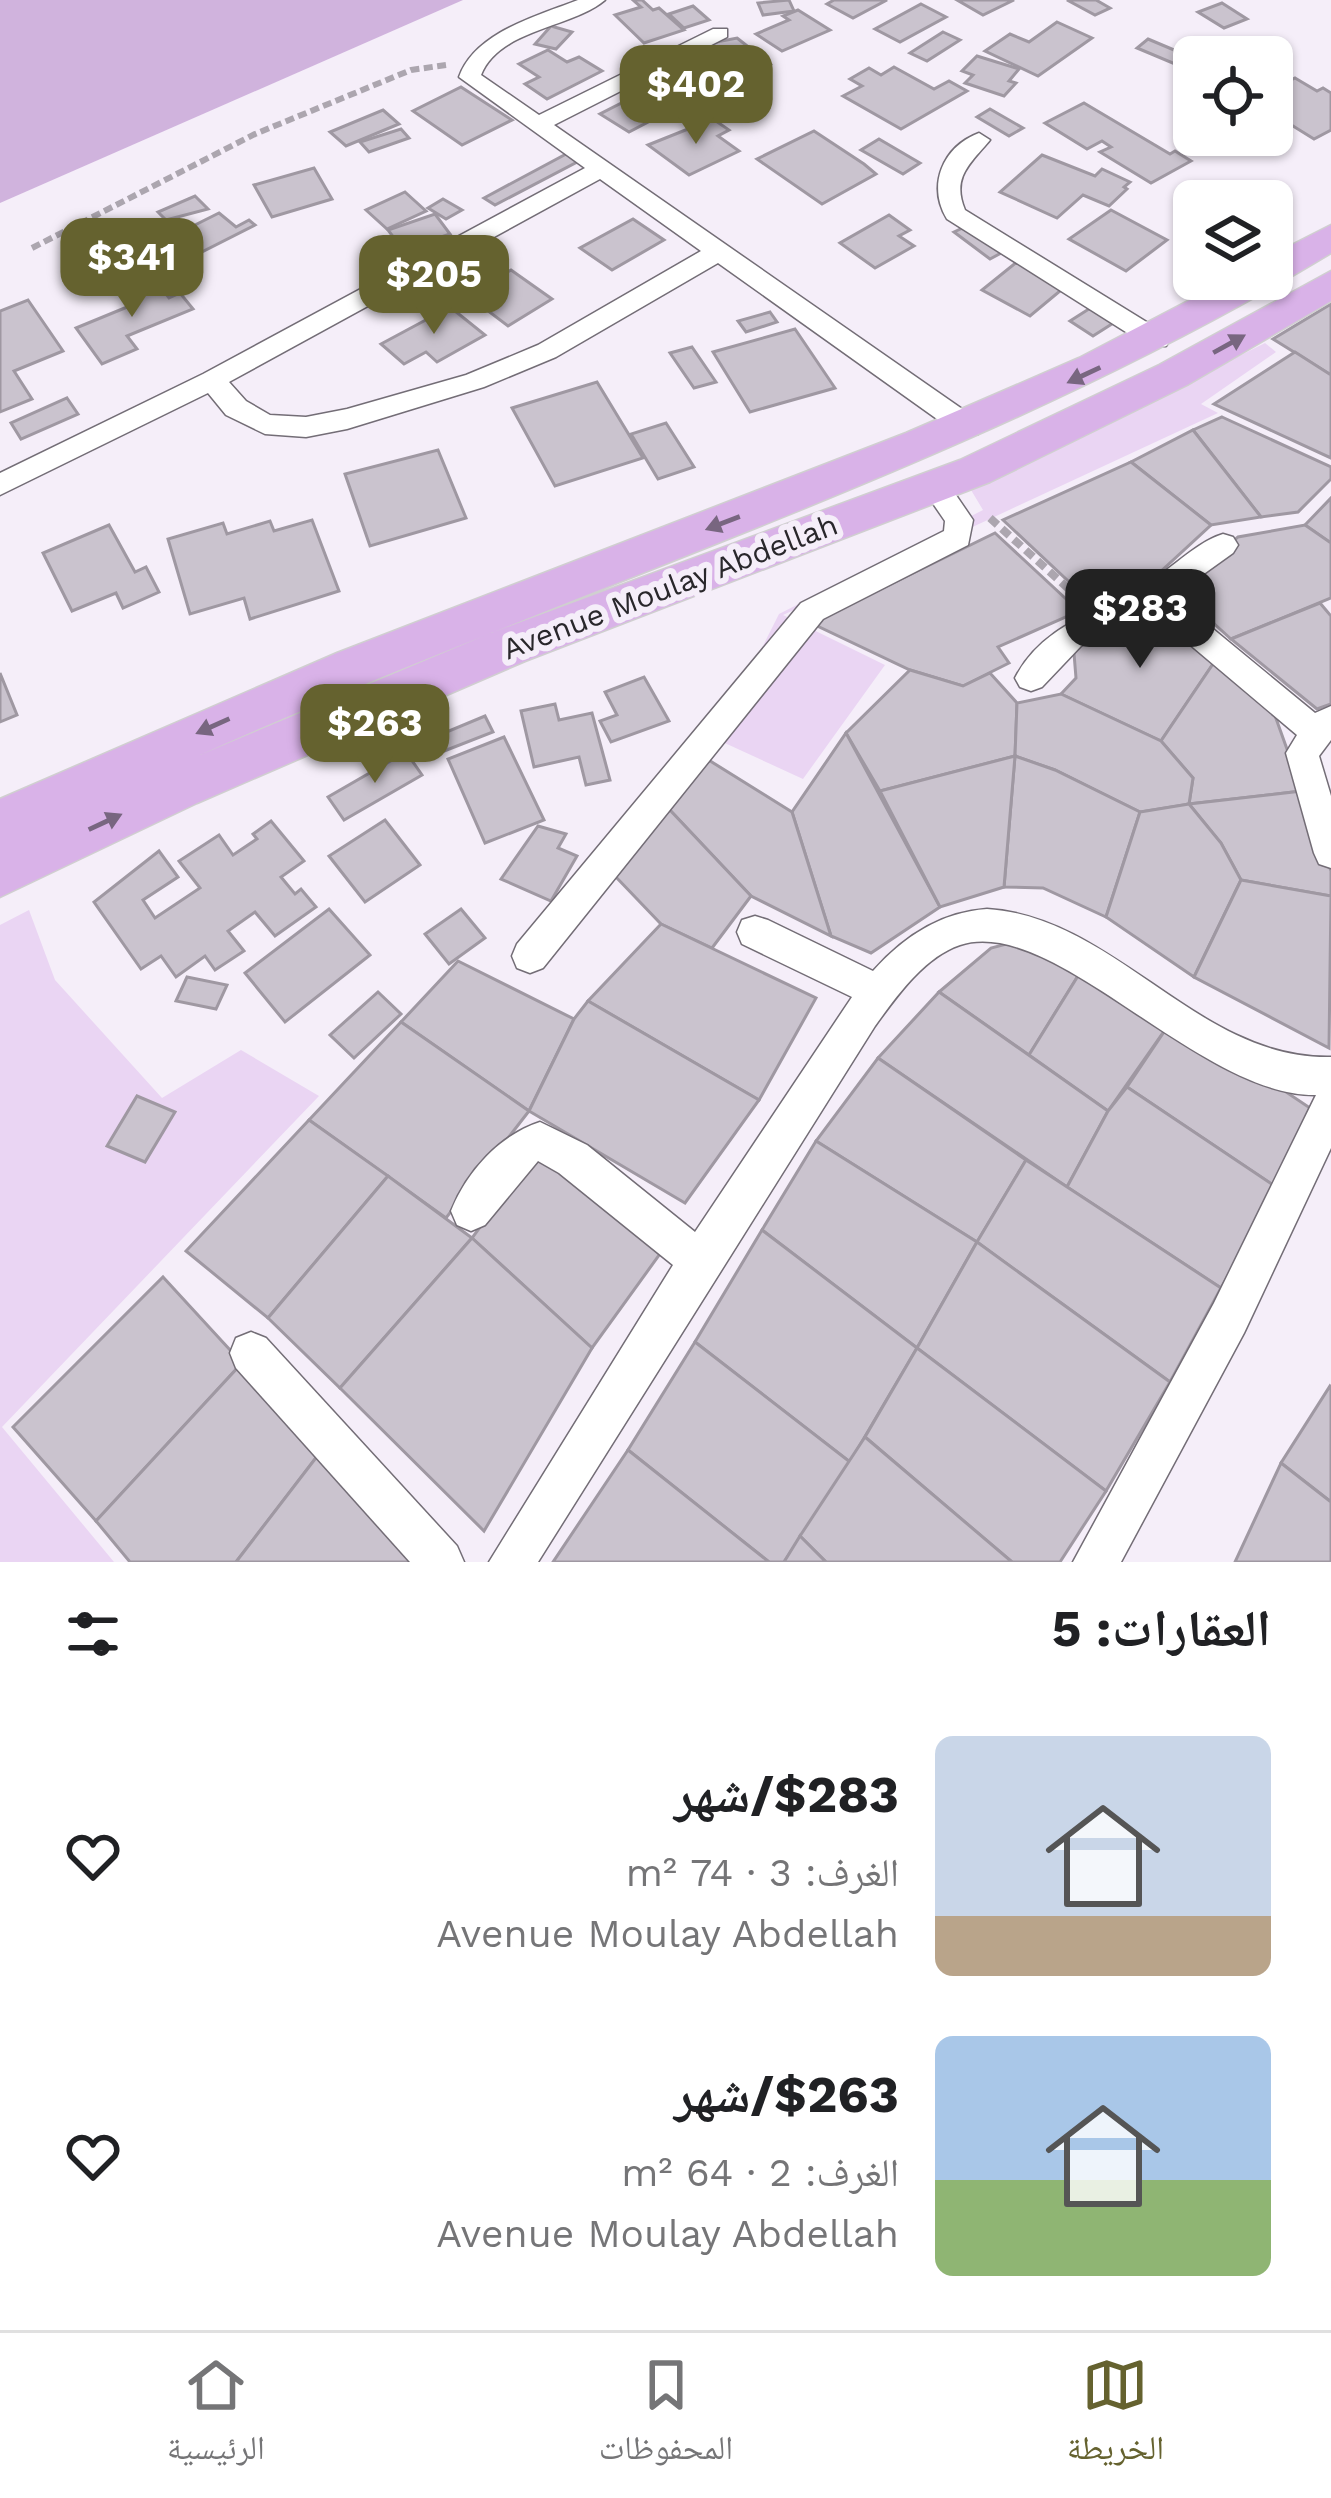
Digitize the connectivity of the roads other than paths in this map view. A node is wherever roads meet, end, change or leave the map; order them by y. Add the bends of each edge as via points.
1 (596, 0) edge
2 (720, 33) dead end
3 (535, 126) junction
4 (979, 140) dead end
5 (601, 169) junction
6 (1331, 237) edge
7 (718, 252) junction
8 (1293, 260) edge
9 (1331, 284) edge
10 (1224, 300) edge
11 (1156, 340) junction
12 (212, 380) junction
13 (968, 427) junction
14 (0, 485) edge
15 (944, 499) junction
16 (1223, 545) dead end
17 (1151, 596) junction
18 (1030, 678) dead end
19 (1323, 725) edge
20 (0, 824) edge
21 (1331, 853) edge
22 (0, 874) edge
23 (754, 932) dead end
24 (530, 956) dead end
25 (879, 992) junction
26 (1331, 1076) edge
27 (1331, 1106) edge
28 (471, 1211) dead end
29 (697, 1259) junction
30 (251, 1353) dead end
31 (441, 1562) edge
32 (512, 1562) edge
33 (1096, 1562) edge

1 - 3 street via 500,43 470,68 479,87
2 - 3 street
3 - 5 street
4 - 11 street via 952,165 946,196 955,214
5 - 7 street
5 - 12 street
6 - 8 main road
7 - 12 street via 547,351 347,419 265,424 236,408
7 - 13 street
15 -> 9 main road, Avenue Moulay Abdellah
10 - 11 main road, Avenue Moulay Abdellah
11 -> 13 main road, Avenue Moulay Abdellah
12 - 14 street
13 -> 20 main road, Avenue Moulay Abdellah via 392,651
22 -> 15 main road, Avenue Moulay Abdellah via 527,639
15 - 24 street via 961,529 952,544 802,619
16 - 17 street
17 - 18 street via 1058,644
17 - 19 street
19 - 21 street via 1302,753
23 - 25 street
25 - 26 street via 934,940 1009,926 1072,952 1252,1065
25 - 29 street
27 - 33 street via 1229,1318
28 - 29 street via 520,1148 540,1141
29 - 32 street
30 - 31 street

